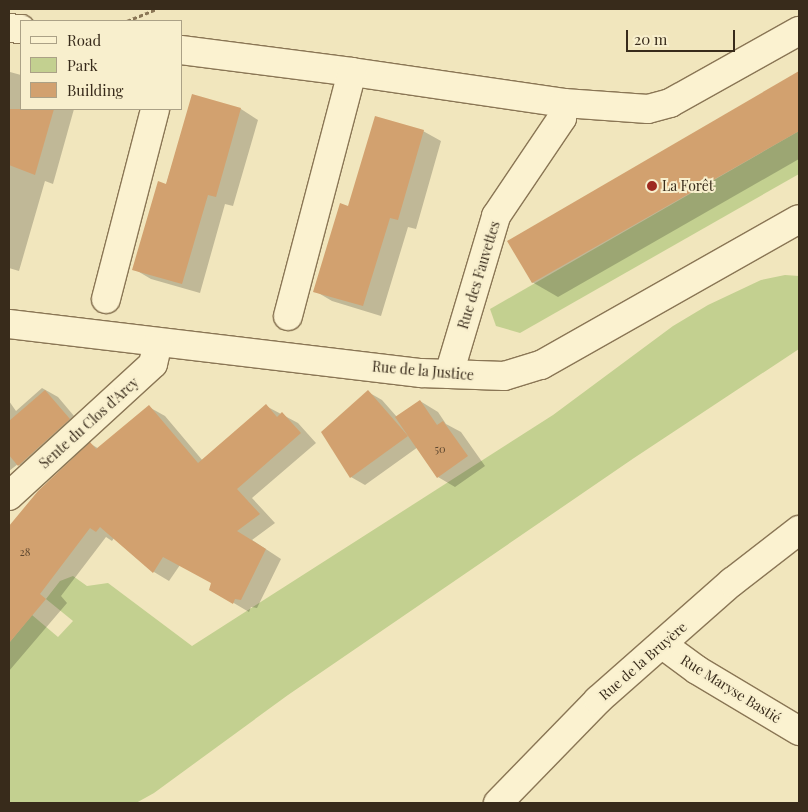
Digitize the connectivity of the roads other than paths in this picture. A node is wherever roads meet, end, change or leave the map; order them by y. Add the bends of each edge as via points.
1 (799, 31) edge
2 (182, 50) edge
3 (352, 72) junction
4 (564, 103) junction
5 (155, 110) edge
6 (799, 219) edge
7 (106, 299) dead end
8 (288, 316) dead end
9 (9, 324) edge
10 (158, 343) junction
11 (449, 374) junction
12 (9, 496) edge
13 (799, 530) edge
14 (663, 645) junction
15 (799, 731) edge
16 (498, 803) edge

1 - 4 street via 670,103 648,109 628,109
2 - 3 street
3 - 4 street
3 - 8 street
4 - 11 street, Rue des Fauvettes via 562,118 496,216
5 - 7 street
6 - 11 street, Rue de la Justice via 541,365 504,376
9 - 10 street, Rue de la Justice
10 - 11 street, Rue de la Justice
10 - 12 street, Sente du Clos d'Arcy via 153,364
13 - 14 street, Rue de la Bruyère via 732,582
14 - 15 street, Rue Maryse Bastié via 697,670
14 - 16 street, Rue de la Bruyère via 598,700

